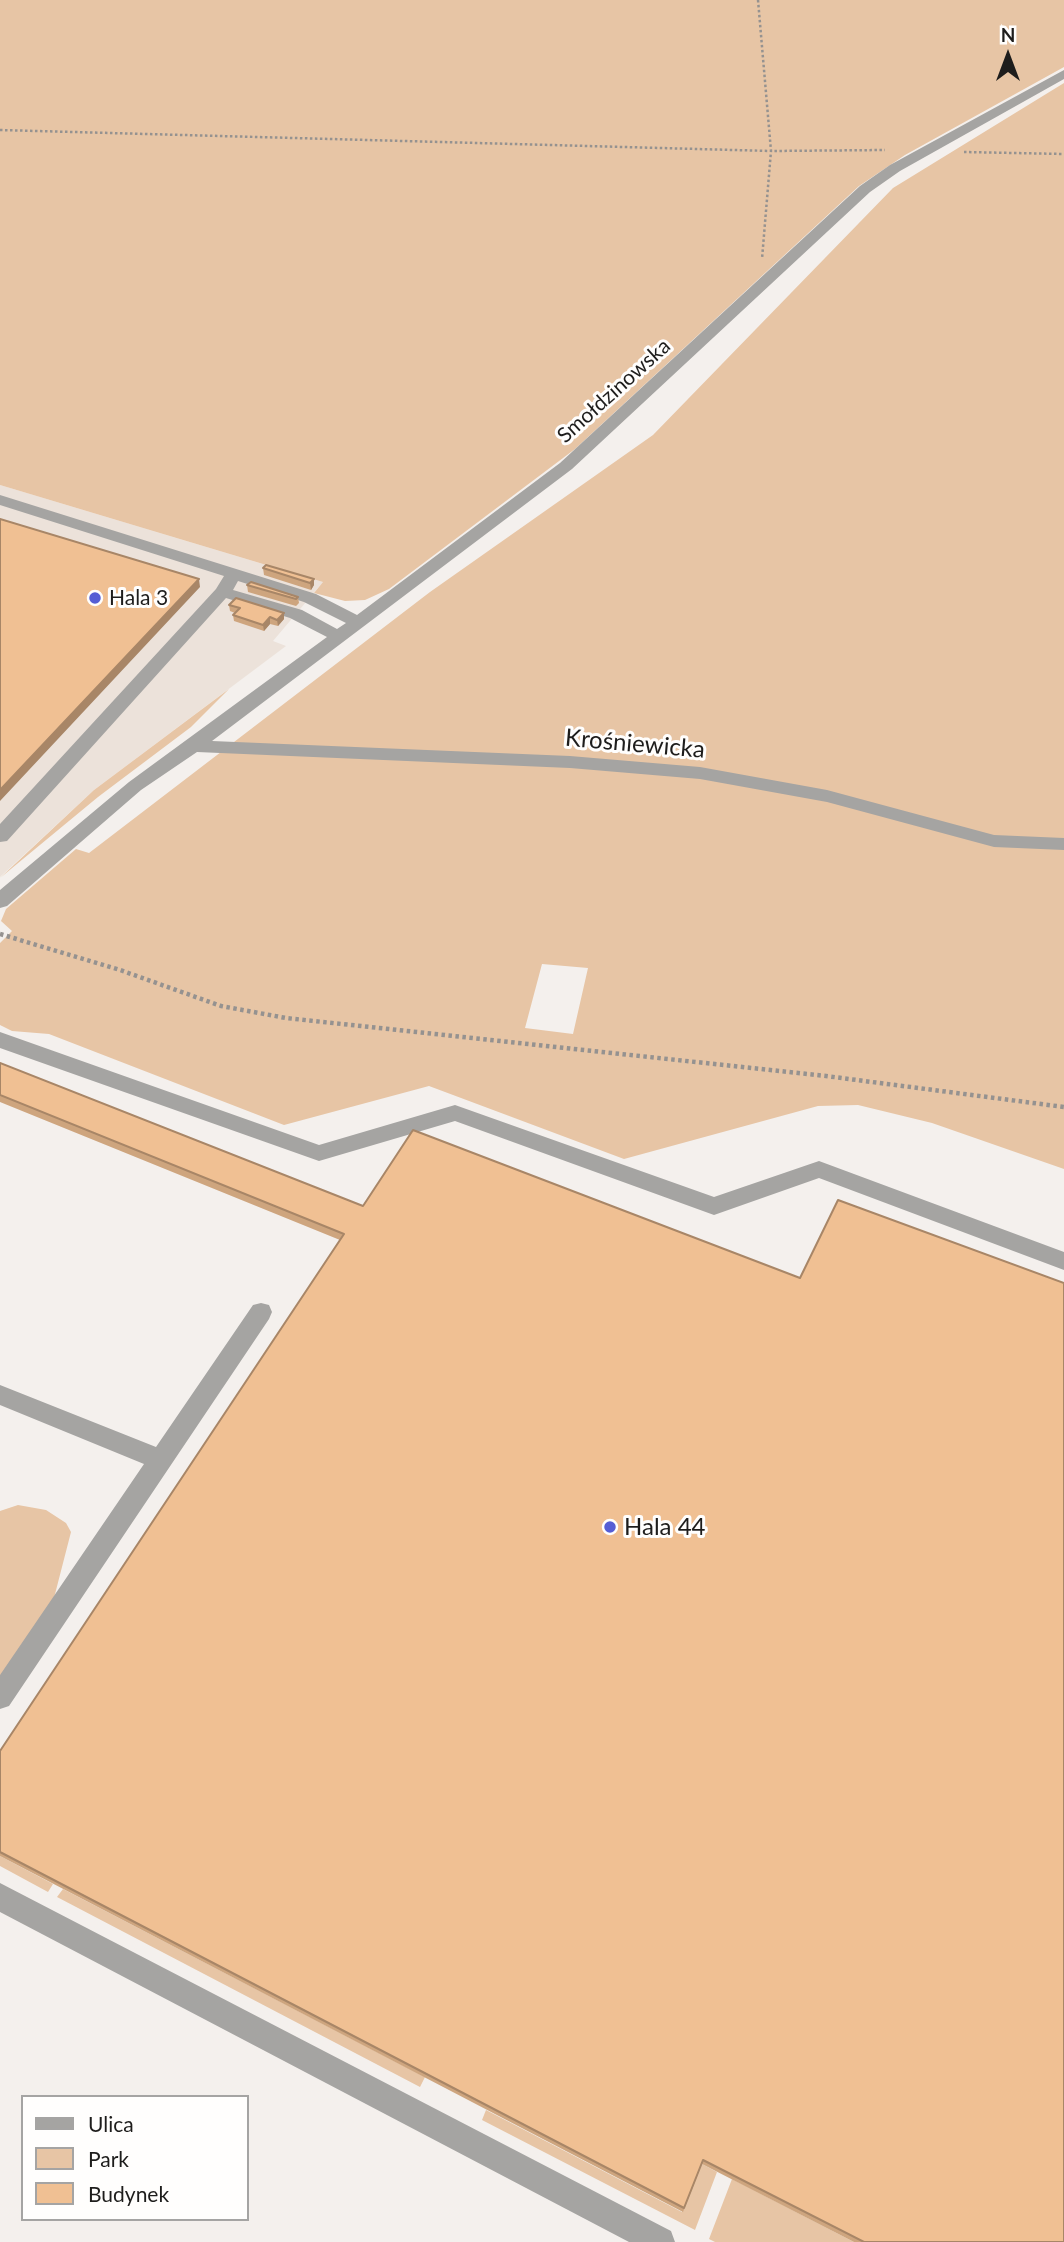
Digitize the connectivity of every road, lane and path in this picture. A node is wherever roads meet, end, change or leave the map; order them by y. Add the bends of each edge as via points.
1 (758, 0) edge
2 (1064, 74) edge
3 (0, 130) edge
4 (771, 151) junction
5 (925, 151) junction
6 (1064, 154) edge
7 (759, 288) junction
8 (0, 500) edge
9 (233, 575) junction
10 (223, 592) junction
11 (357, 622) junction
12 (337, 636) junction
13 (193, 746) junction
14 (0, 836) edge
15 (1064, 844) edge
16 (0, 901) edge
17 (0, 934) edge
18 (0, 1040) edge
19 (1064, 1107) edge
20 (1064, 1261) edge
21 (261, 1312) dead end
22 (0, 1395) edge
23 (160, 1460) junction
24 (0, 1698) edge
25 (0, 1897) edge
26 (660, 2242) edge

1 - 4 path
2 - 5 street, Smołdzinowska
3 - 4 path
4 - 5 path
4 - 7 path
5 - 6 path
5 - 7 street, Smołdzinowska via 865,189
7 - 11 street, Smołdzinowska via 566,466
8 - 9 street
9 - 10 street
9 - 11 street via 310,598
10 - 12 street via 296,614
10 - 14 street
11 - 12 street, Smołdzinowska
12 - 13 street, Smołdzinowska
13 - 15 street, Krośniewicka via 570,762 689,772 827,796 994,841
13 - 16 street, Smołdzinowska via 135,786
17 - 19 path via 220,1006 286,1018 826,1076
18 - 20 street via 318,1153 455,1113 714,1206 819,1169
21 - 23 street
22 - 23 street
23 - 24 street
25 - 26 street

